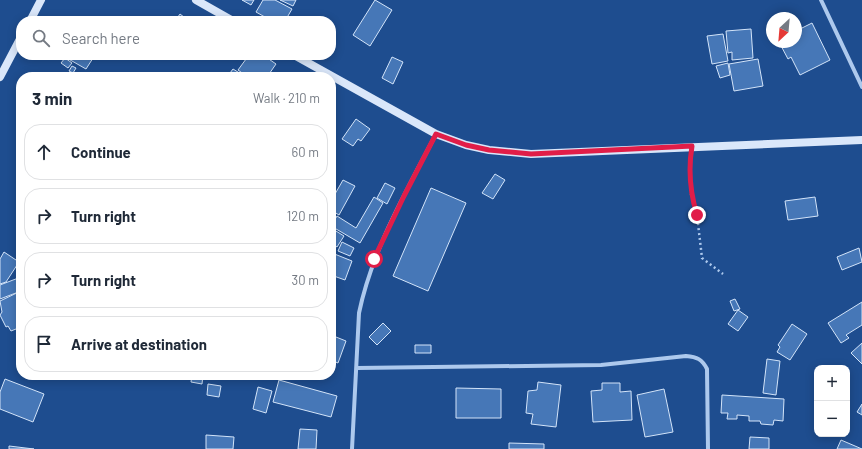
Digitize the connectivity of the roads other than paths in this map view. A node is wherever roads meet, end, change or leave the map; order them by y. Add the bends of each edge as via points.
1 (41, 0) edge
2 (196, 0) edge
3 (821, 0) edge
4 (33, 16) edge
5 (224, 16) edge
6 (16, 47) edge
7 (303, 60) edge
8 (325, 72) edge
9 (0, 77) edge
10 (336, 78) edge
11 (862, 87) edge
12 (436, 134) junction
13 (862, 140) edge
14 (357, 368) junction
15 (352, 449) edge
16 (708, 449) edge

1 - 4 street
2 - 5 street
3 - 11 street
6 - 9 street
7 - 8 street
10 - 12 street
12 - 13 street via 489,150 531,154
12 - 14 street via 374,259 359,313
14 - 15 street
14 - 16 street via 601,365 696,357 703,361 707,369

